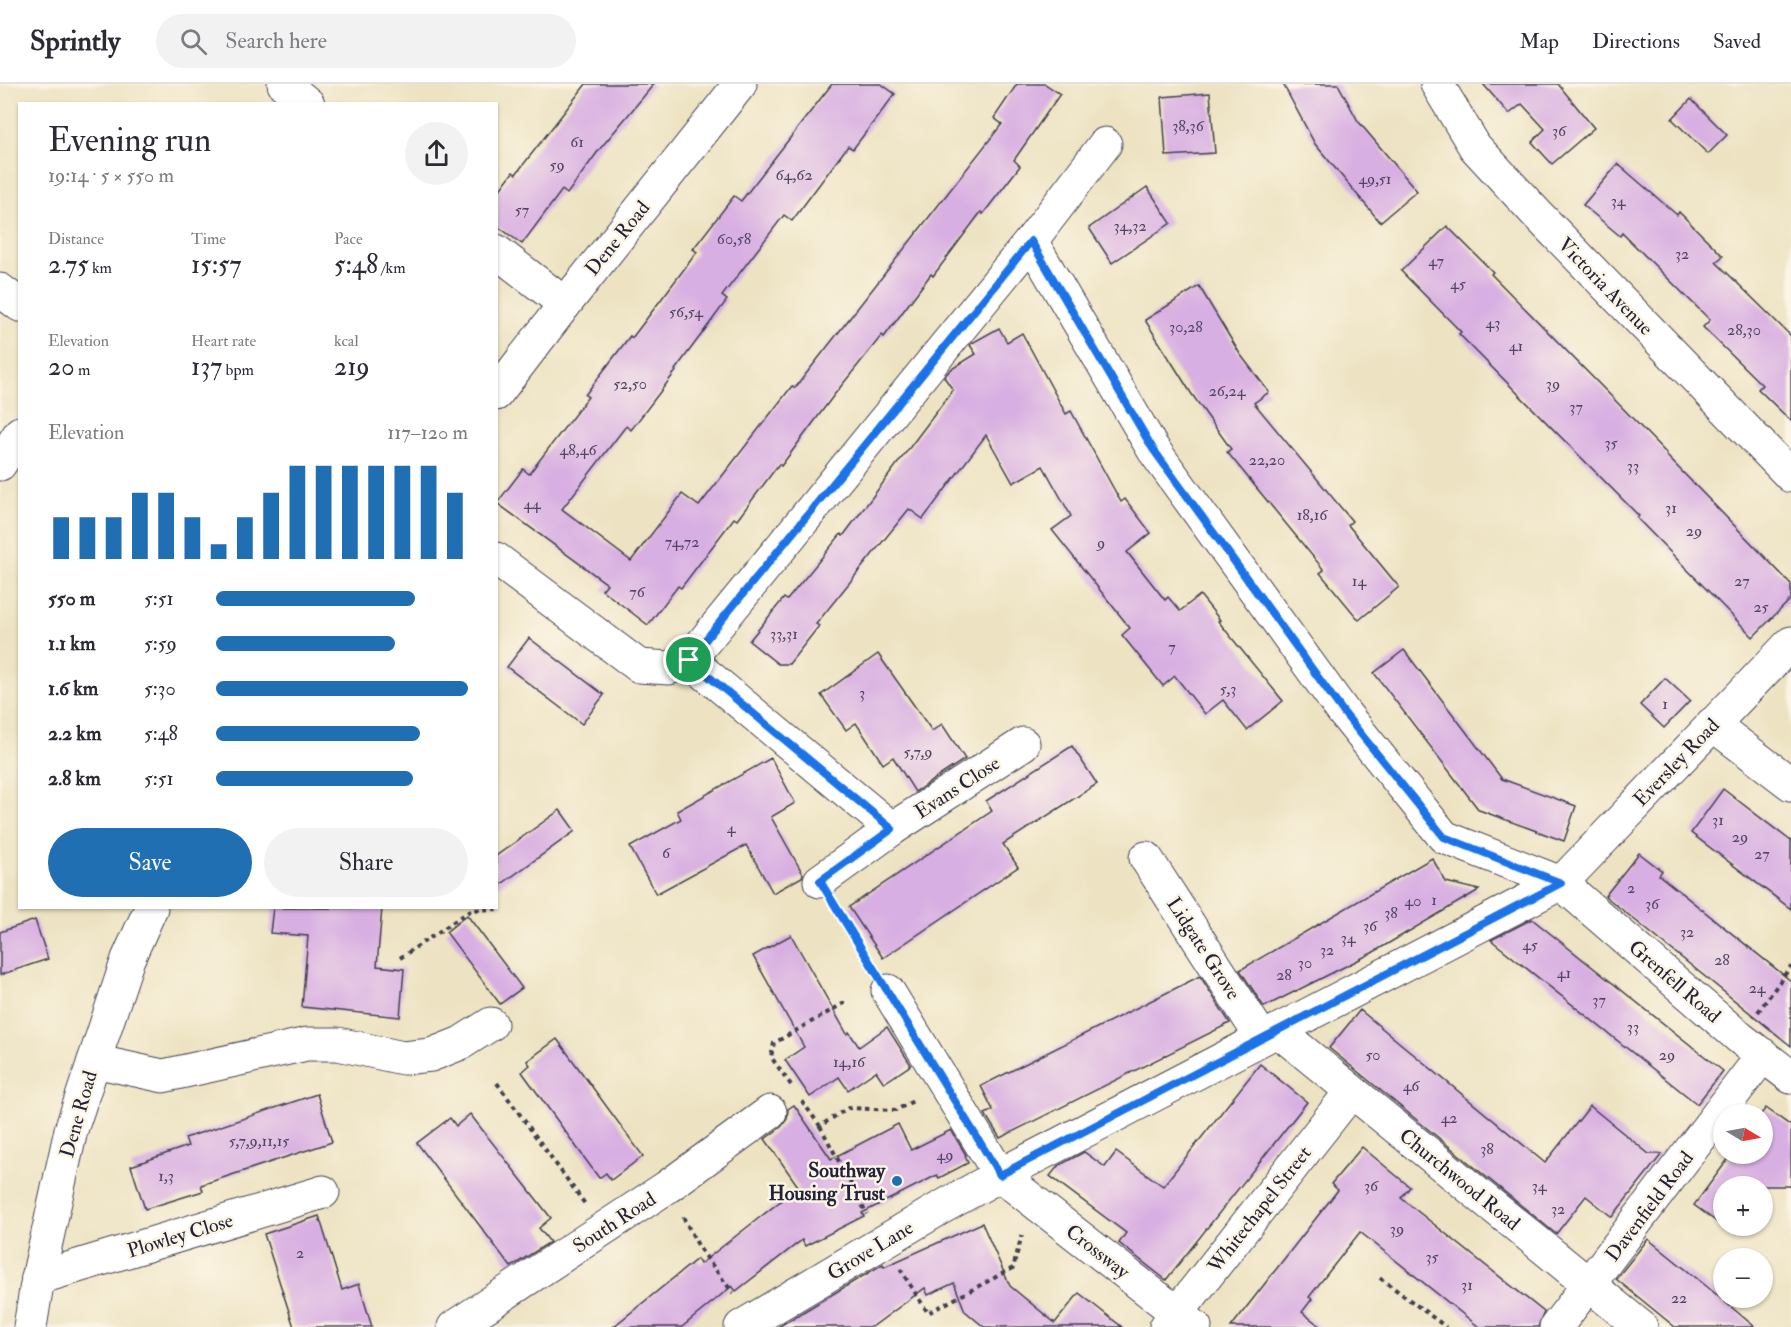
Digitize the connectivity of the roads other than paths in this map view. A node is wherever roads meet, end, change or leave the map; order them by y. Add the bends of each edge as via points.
1 (740, 84) edge
2 (1437, 84) edge
3 (1105, 144) dead end
4 (1031, 241) junction
5 (498, 252) edge
6 (0, 290) edge
7 (18, 304) edge
8 (565, 304) junction
9 (498, 391) edge
10 (18, 436) edge
11 (0, 464) edge
12 (1791, 476) edge
13 (498, 560) edge
14 (1791, 643) edge
15 (689, 660) junction
16 (1712, 724) junction
17 (1023, 744) dead end
18 (1791, 784) edge
19 (892, 829) junction
20 (1146, 858) dead end
21 (820, 881) road end
22 (1561, 883) junction
23 (151, 909) edge
24 (888, 991) road end
25 (491, 1024) dead end
26 (1270, 1034) junction
27 (1751, 1046) junction
28 (94, 1061) junction
29 (1791, 1077) edge
30 (1351, 1092) junction
31 (770, 1112) dead end
32 (1000, 1175) junction
33 (323, 1192) dead end
34 (38, 1278) junction
35 (1589, 1285) junction
36 (1180, 1322) edge
37 (747, 1323) edge
38 (30, 1327) edge
39 (454, 1327) edge
40 (1556, 1327) edge
41 (1641, 1327) edge

1 - 8 street, Dene Road
2 - 12 street, Victoria Avenue via 1474,147
3 - 4 street
4 - 15 street
4 - 22 street, Grenfell Road via 1153,449 1344,713 1444,837
5 - 8 street
6 - 7 street
8 - 9 street, Dene Road
10 - 11 street
13 - 15 street via 639,666 669,668
14 - 16 street, Eversley Road
15 - 19 street, Evans Close
16 - 18 street
16 - 22 street, Eversley Road
17 - 19 street, Evans Close
19 - 21 street, Evans Close
20 - 26 street, Lidgate Grove
22 - 26 street
22 - 27 street, Grenfell Road
23 - 28 street, Dene Road via 128,959
24 - 32 street
25 - 28 street via 461,1043 431,1055 403,1058 338,1044 307,1044 163,1076
26 - 30 street, Churchwood Road
26 - 32 street
27 - 29 street, Grenfell Road
27 - 35 street, Davenfield Road
28 - 34 street, Dene Road via 71,1130
30 - 35 street, Churchwood Road
30 - 36 street, Whitechapel Street
31 - 39 street, South Road via 667,1187
32 - 36 street, Crossway
32 - 37 street, Grove Lane
33 - 34 street, Plowley Close
34 - 38 street, Dene Road
35 - 40 street, Davenfield Road
35 - 41 street, Churchwood Road

